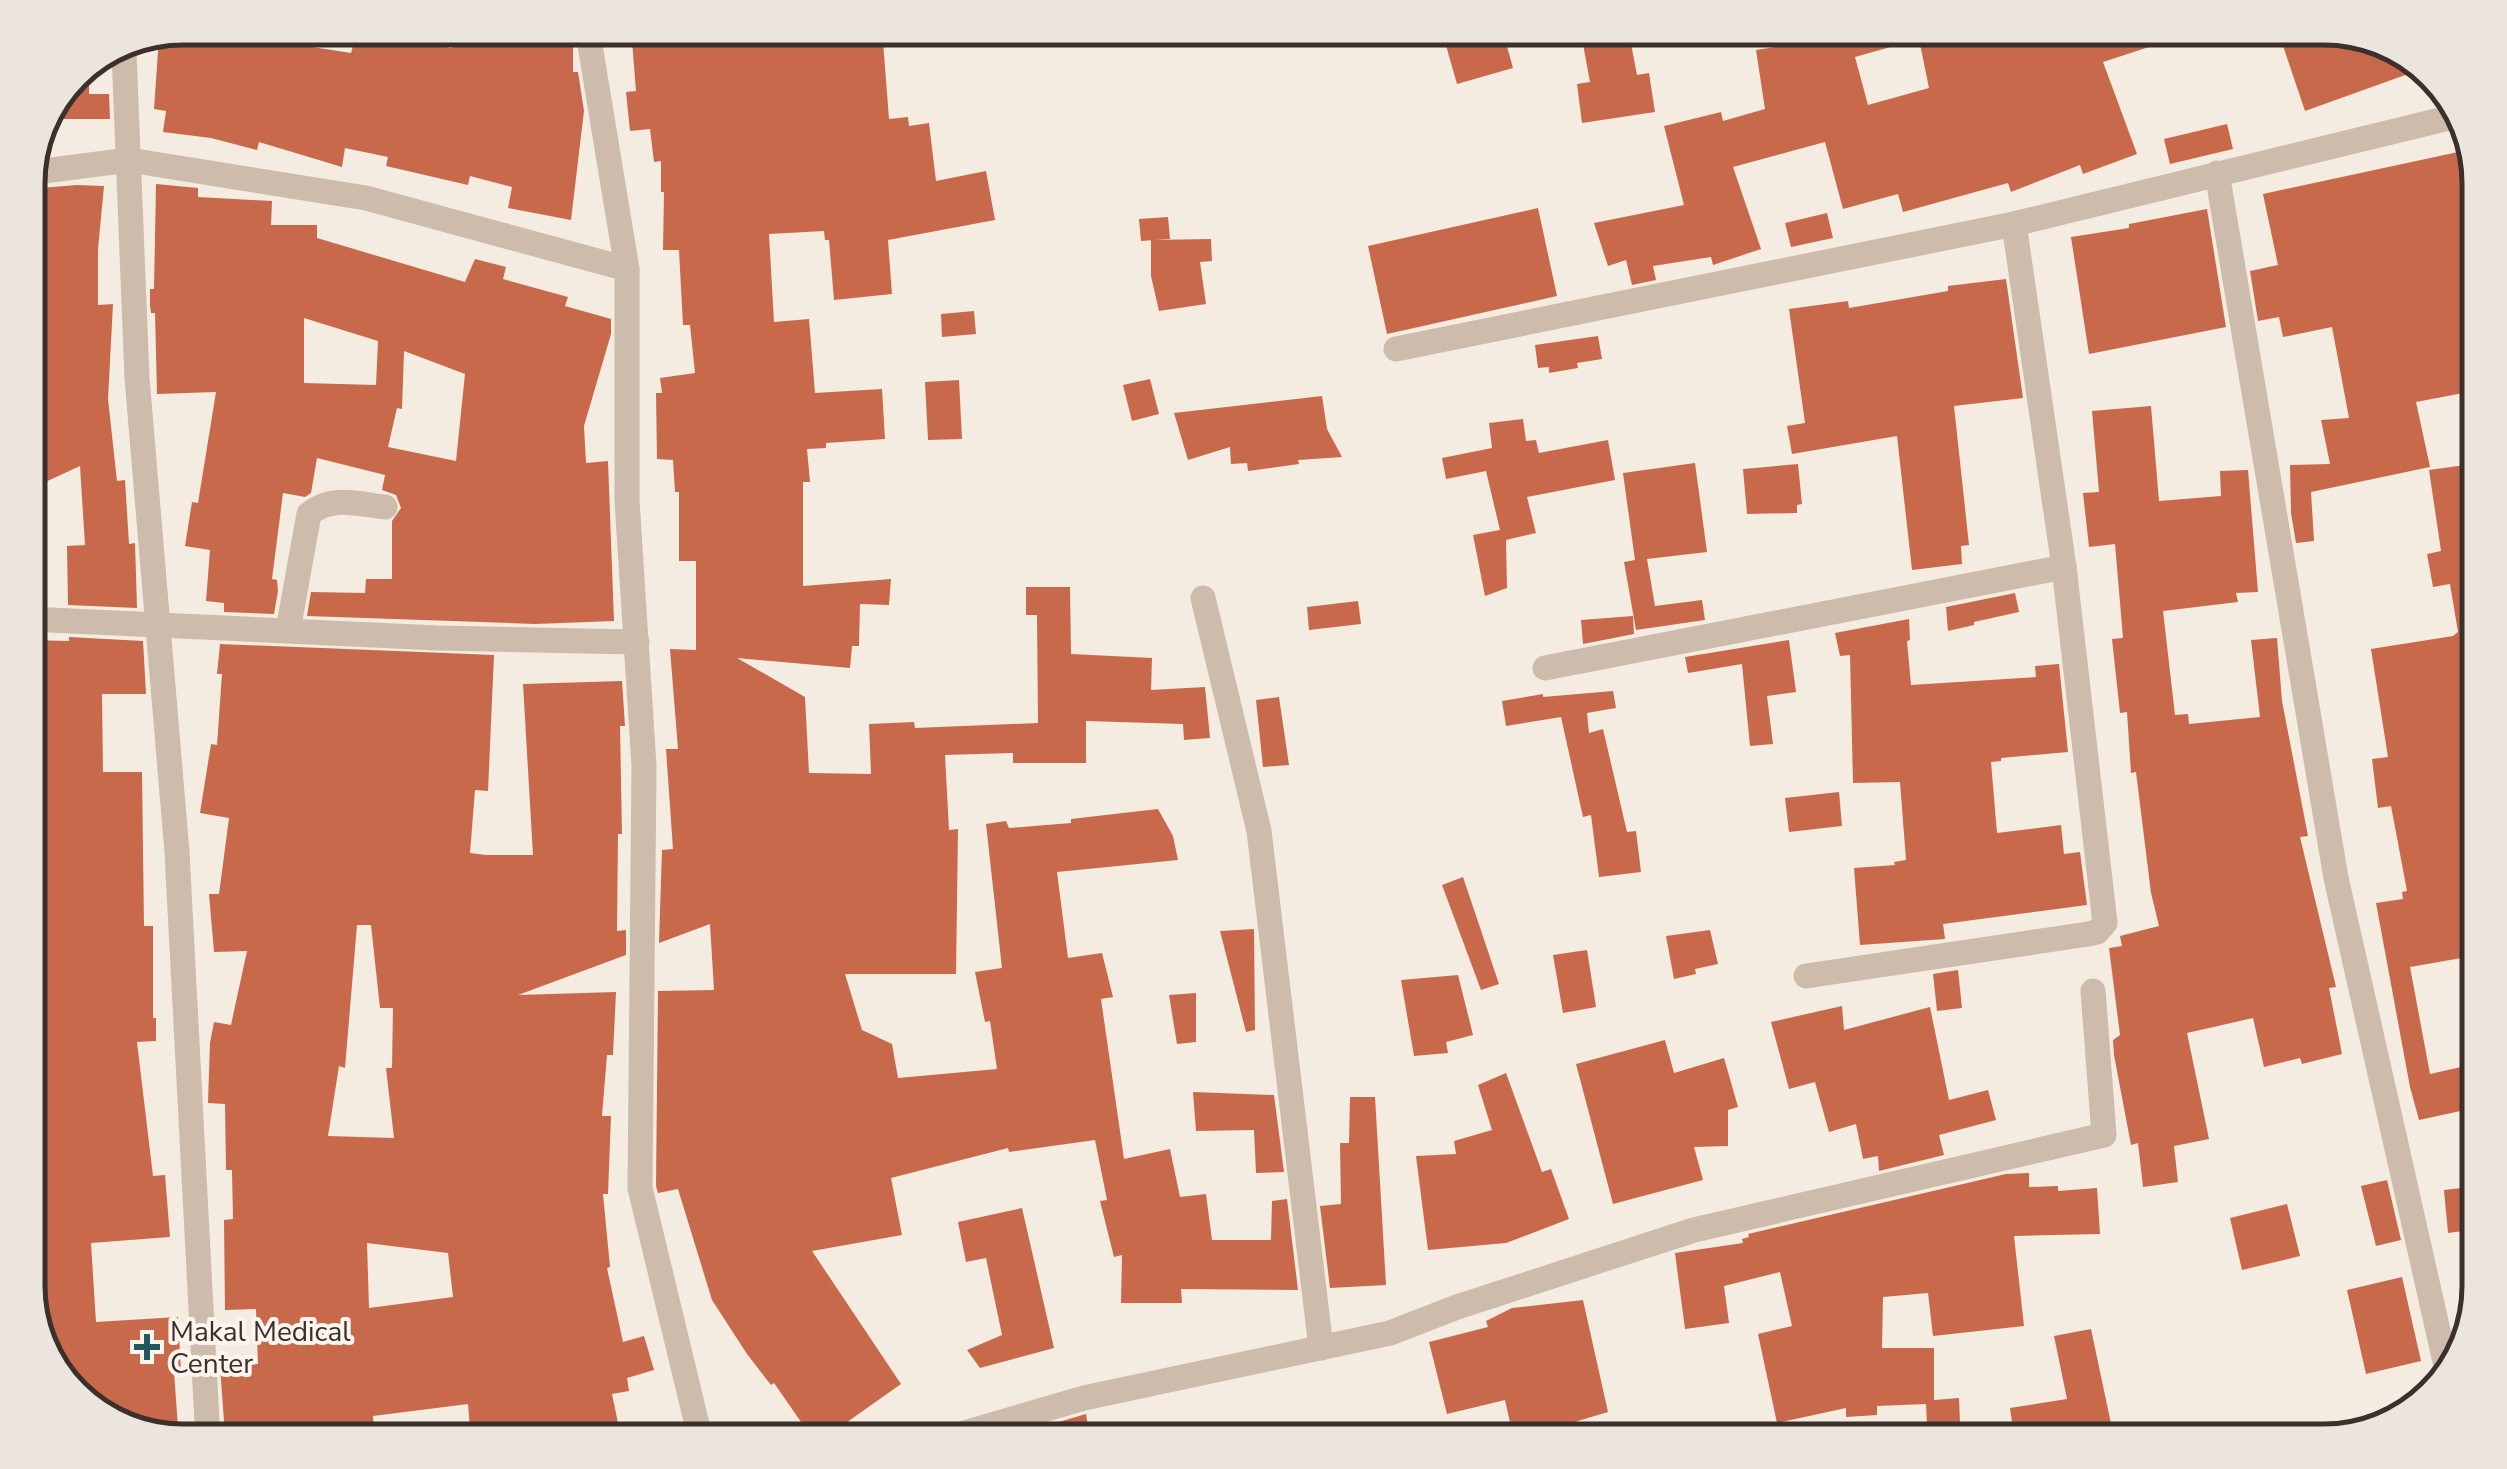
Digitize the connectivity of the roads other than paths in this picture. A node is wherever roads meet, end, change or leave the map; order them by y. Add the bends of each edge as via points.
1 (590, 45) edge
2 (124, 58) edge
3 (2446, 119) edge
4 (129, 160) junction
5 (46, 171) edge
6 (2217, 172) junction
7 (2014, 224) junction
8 (627, 269) junction
9 (1396, 349) dead end
10 (385, 507) dead end
11 (2064, 566) junction
12 (1203, 598) dead end
13 (45, 621) edge
14 (157, 624) junction
15 (288, 630) junction
16 (637, 642) junction
17 (1545, 668) dead end
18 (1806, 976) dead end
19 (2093, 992) dead end
20 (1322, 1348) junction
21 (2444, 1356) edge
22 (207, 1424) edge
23 (697, 1424) edge
24 (997, 1424) edge

1 - 8 street
2 - 4 street
3 - 6 street
4 - 5 street
4 - 8 street via 366,198
4 - 14 street via 137,378
6 - 7 street
6 - 21 street via 2336,878
7 - 9 street
7 - 11 street
8 - 16 street via 627,500
10 - 15 street via 335,501 308,514
11 - 17 street
11 - 18 street via 2104,923 2088,934
12 - 20 street via 1259,831
13 - 14 street
14 - 15 street
14 - 22 street via 177,852
15 - 16 street
16 - 23 street via 644,766 640,1188
19 - 20 street via 2104,1135 1694,1230 1390,1333
20 - 24 street via 1084,1398

